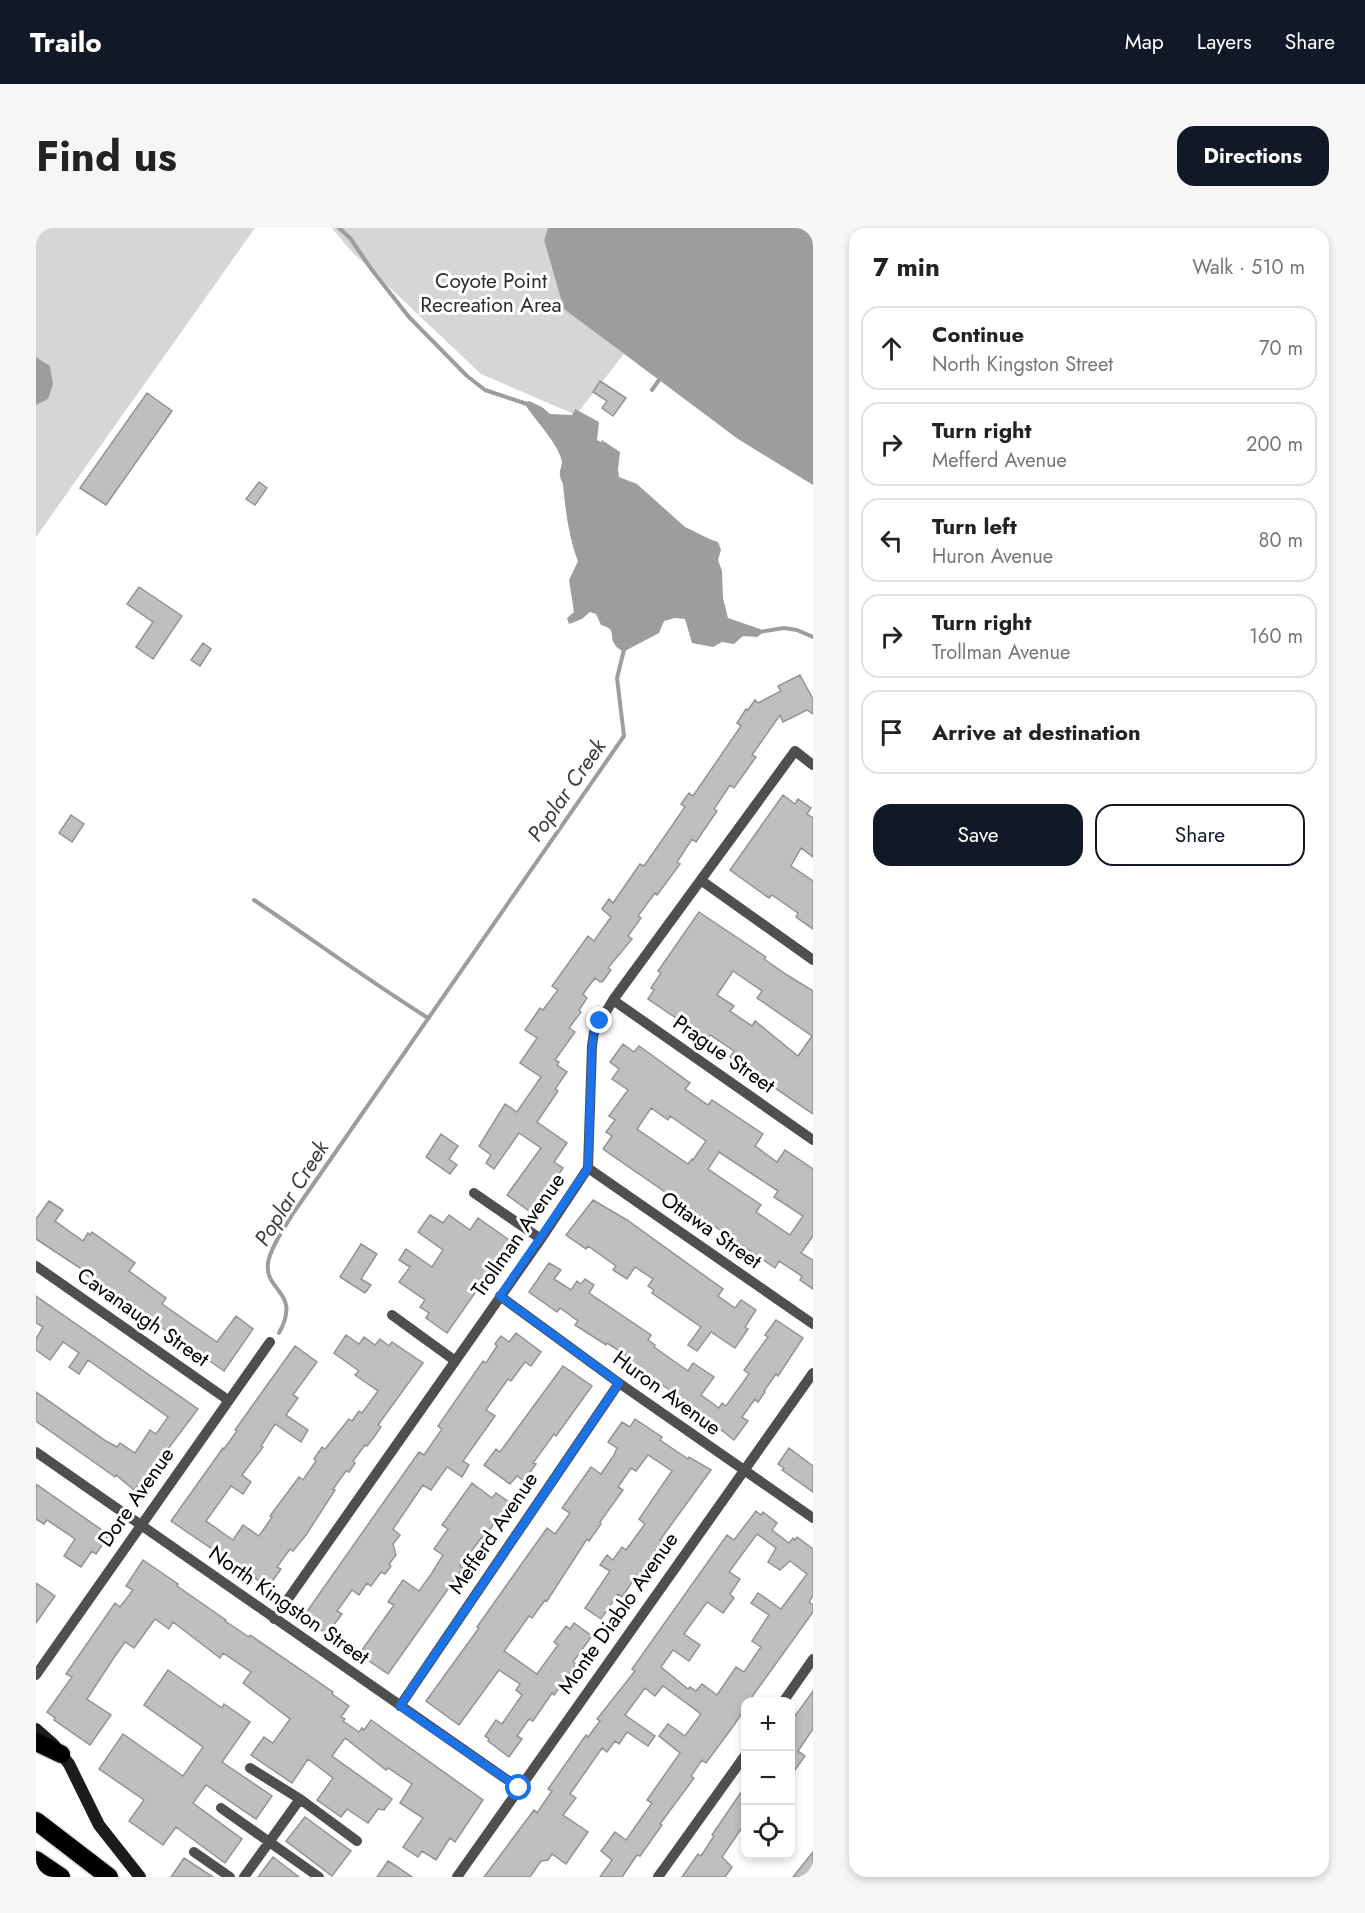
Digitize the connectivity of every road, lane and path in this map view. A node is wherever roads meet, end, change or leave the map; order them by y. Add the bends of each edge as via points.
1 (813, 765) edge
2 (702, 881) junction
3 (813, 960) edge
4 (613, 1000) junction
5 (813, 1140) edge
6 (588, 1168) junction
7 (474, 1193) dead end
8 (541, 1239) junction
9 (36, 1266) edge
10 (500, 1296) junction
11 (392, 1315) dead end
12 (813, 1324) edge
13 (270, 1342) dead end
14 (454, 1360) junction
15 (813, 1373) edge
16 (619, 1383) junction
17 (228, 1400) junction
18 (36, 1452) edge
19 (742, 1471) junction
20 (813, 1518) edge
21 (140, 1525) junction
22 (274, 1619) junction
23 (813, 1659) edge
24 (36, 1675) edge
25 (786, 1697) edge
26 (400, 1706) junction
27 (36, 1729) edge
28 (36, 1742) edge
29 (61, 1754) junction
30 (741, 1761) edge
31 (250, 1768) dead end
32 (519, 1788) junction
33 (300, 1799) junction
34 (221, 1808) dead end
35 (36, 1821) edge
36 (357, 1841) dead end
37 (270, 1842) junction
38 (194, 1852) dead end
39 (36, 1860) edge
40 (61, 1877) edge
41 (109, 1877) edge
42 (140, 1877) edge
43 (230, 1877) edge
44 (244, 1877) edge
45 (319, 1877) edge
46 (457, 1877) edge
47 (658, 1877) edge

1 - 2 street, Trollman Avenue via 795,751
2 - 3 street
2 - 4 street, Trollman Avenue
4 - 5 street, Prague Street
4 - 6 street, Trollman Avenue via 594,1032
6 - 8 street, Trollman Avenue
6 - 12 street, Ottawa Street
7 - 8 street
8 - 10 street, Trollman Avenue
9 - 17 street, Cavanaugh Street
10 - 14 street, Trollman Avenue
10 - 16 street, Huron Avenue
11 - 14 street
13 - 17 street, Dore Avenue
14 - 22 street, Trollman Avenue
15 - 19 street, Monte Diablo Avenue
16 - 19 street, Huron Avenue
16 - 26 street, Mefferd Avenue
17 - 21 street, Dore Avenue
18 - 21 street, North Kingston Street
19 - 20 street, Huron Avenue
19 - 32 street, Monte Diablo Avenue
21 - 22 street, North Kingston Street
21 - 24 street, Dore Avenue
22 - 26 street, North Kingston Street
23 - 25 street
26 - 32 street, North Kingston Street
27 - 29 street
28 - 29 highway
29 - 42 street via 99,1825
30 - 47 street
31 - 33 street
32 - 46 street, Monte Diablo Avenue
33 - 36 street
33 - 37 street
34 - 37 street
35 - 41 highway
37 - 44 street
37 - 45 street
38 - 43 street
39 - 40 highway

